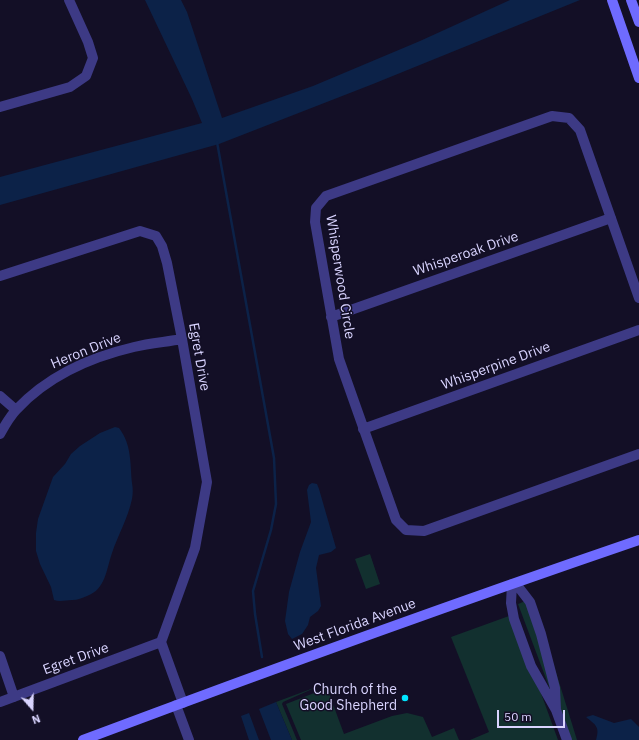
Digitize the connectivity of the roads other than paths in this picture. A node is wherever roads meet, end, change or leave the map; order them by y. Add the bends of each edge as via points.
1 (69, 0) edge
2 (612, 0) edge
3 (631, 0) edge
4 (639, 22) edge
5 (639, 78) edge
6 (0, 107) edge
7 (610, 218) junction
8 (635, 271) edge
9 (0, 276) edge
10 (639, 298) edge
11 (331, 317) junction
12 (639, 330) edge
13 (182, 340) junction
14 (0, 396) edge
15 (16, 410) junction
16 (363, 429) junction
17 (0, 434) edge
18 (639, 454) edge
19 (639, 540) edge
20 (512, 584) junction
21 (161, 642) junction
22 (0, 656) edge
23 (14, 697) junction
24 (0, 702) edge
25 (180, 704) junction
26 (556, 710) junction
27 (83, 740) edge
28 (189, 740) edge
29 (567, 740) edge

1 - 6 street via 93,58 86,76 70,87
2 - 5 street
3 - 4 street
7 - 8 street, Whisperwood Circle
7 - 11 street, Whisperoak Drive
7 - 11 street, Whisperwood Circle via 580,130 569,118 545,118 326,196 316,208 315,222
8 - 10 street, Whisperwood Circle
9 - 13 street, Egret Drive via 140,231 156,236 167,263
11 - 16 street, Whisperwood Circle via 339,359
12 - 16 street, Whisperpine Drive
13 - 15 street, Heron Drive via 106,355 62,373
13 - 21 street, Egret Drive via 207,482 195,548
14 - 15 street
15 - 17 street, Heron Drive
16 - 18 street, Whisperwood Circle via 396,520 406,530 424,531
19 - 20 street, West Florida Avenue
20 - 25 street, West Florida Avenue
20 - 26 street via 511,603 514,619 531,666
20 - 26 street via 520,589 530,602 554,688
21 - 23 street, Egret Drive
21 - 25 street
22 - 23 street
23 - 24 street, Egret Drive
25 - 27 street, West Florida Avenue
25 - 28 street
26 - 29 street

